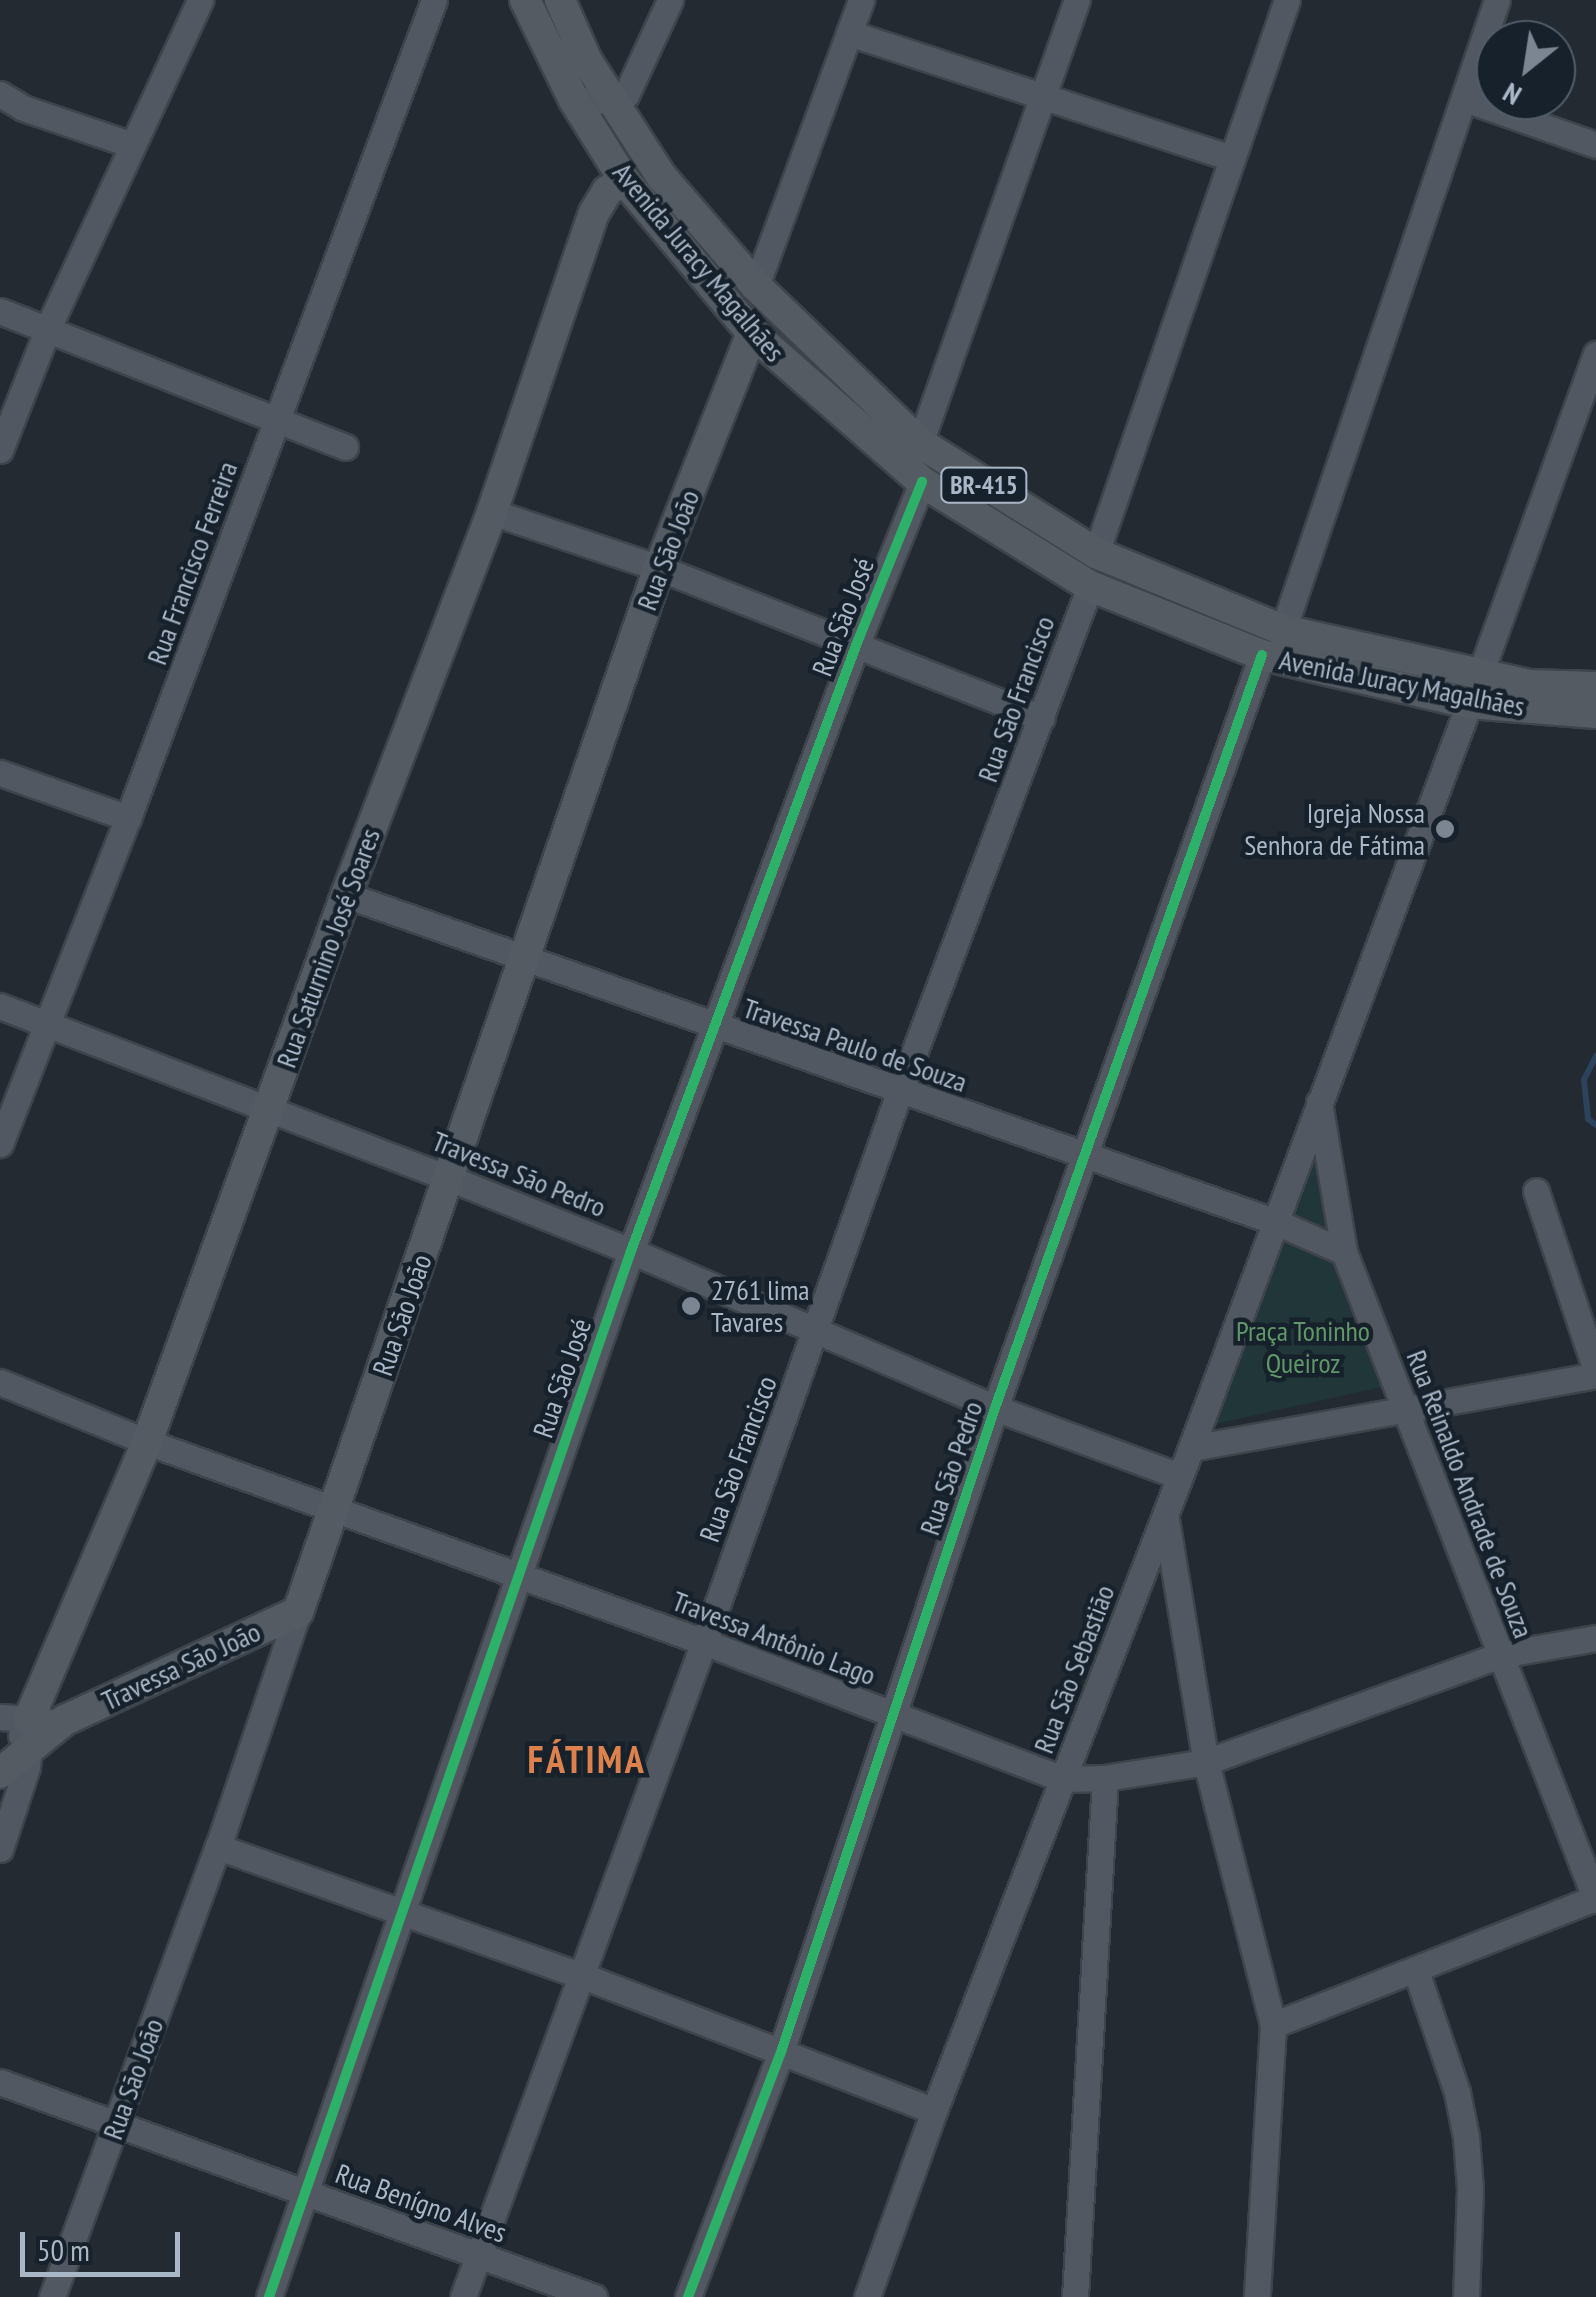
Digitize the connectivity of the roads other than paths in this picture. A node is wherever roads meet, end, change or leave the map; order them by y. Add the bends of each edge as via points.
1 (200, 0) edge
2 (434, 0) edge
3 (525, 0) edge
4 (560, 0) edge
5 (670, 0) edge
6 (861, 0) edge
7 (1077, 0) edge
8 (1286, 0) edge
9 (1497, 0) edge
10 (849, 32) junction
11 (0, 94) edge
12 (1041, 96) junction
13 (1465, 99) junction
14 (574, 100) junction
15 (614, 101) junction
16 (1596, 145) edge
17 (132, 146) junction
18 (1228, 158) junction
19 (661, 176) junction
20 (624, 180) junction
21 (756, 286) junction
22 (0, 311) edge
23 (48, 328) junction
24 (752, 333) junction
25 (1596, 354) edge
26 (276, 420) junction
27 (920, 443) junction
28 (345, 447) dead end
29 (0, 450) edge
30 (922, 482) junction
31 (492, 512) junction
32 (1096, 552) junction
33 (660, 568) junction
34 (1090, 586) junction
35 (1283, 630) junction
36 (857, 643) junction
37 (1262, 655) junction
38 (1596, 686) edge
39 (1474, 688) junction
40 (1596, 713) edge
41 (1042, 718) junction
42 (0, 773) edge
43 (128, 818) junction
44 (346, 894) junction
45 (524, 957) junction
46 (0, 1006) edge
47 (49, 1026) junction
48 (712, 1027) junction
49 (899, 1093) junction
50 (1320, 1102) junction
51 (271, 1108) junction
52 (0, 1144) edge
53 (1086, 1155) junction
54 (449, 1178) junction
55 (1536, 1191) dead end
56 (1276, 1222) junction
57 (631, 1251) junction
58 (1344, 1252) junction
59 (816, 1330) junction
60 (1596, 1373) edge
61 (0, 1382) edge
62 (995, 1408) junction
63 (1406, 1411) junction
64 (147, 1442) junction
65 (1192, 1448) junction
66 (1179, 1476) junction
67 (336, 1508) junction
68 (1166, 1518) junction
69 (517, 1574) junction
70 (298, 1612) junction
71 (1596, 1638) edge
72 (704, 1642) junction
73 (1500, 1655) junction
74 (891, 1716) junction
75 (14, 1743) edge
76 (1206, 1762) junction
77 (1105, 1778) junction
78 (1064, 1779) junction
79 (218, 1847) junction
80 (0, 1850) edge
81 (1596, 1898) edge
82 (404, 1913) junction
83 (1416, 1971) junction
84 (584, 1976) junction
85 (1274, 2024) junction
86 (782, 2049) junction
87 (0, 2082) edge
88 (934, 2111) junction
89 (115, 2127) junction
90 (306, 2194) junction
91 (477, 2254) junction
92 (52, 2297) edge
93 (269, 2297) edge
94 (463, 2297) edge
95 (594, 2297) edge
96 (688, 2297) edge
97 (867, 2297) edge
98 (1075, 2297) edge
99 (1257, 2297) edge
100 (1466, 2297) edge

1 - 17 street
2 - 26 street, Rua Francisco Ferreira
3 - 14 main road, Avenida Juracy Magalhães / BR-415
4 - 15 main road, Avenida Juracy Magalhães / BR-415
5 - 15 street via 632,87
6 - 10 street
7 - 12 street
8 - 18 street
9 - 13 street
10 - 12 street
10 - 21 street
11 - 17 street
12 - 18 street
12 - 27 street
13 - 16 street
13 - 35 street
14 - 15 street
14 - 20 main road, Avenida Juracy Magalhães / BR-415
15 - 19 main road, Avenida Juracy Magalhães / BR-415
17 - 23 street
18 - 32 street
19 - 20 street
19 - 21 main road, Avenida Juracy Magalhães / BR-415
20 - 24 main road, Avenida Juracy Magalhães / BR-415
20 - 31 main road, Rua Saturnino José Soares via 594,213
21 - 27 main road, Avenida Juracy Magalhães / BR-415
22 - 23 street
23 - 26 street
23 - 29 street
24 - 30 main road, Avenida Juracy Magalhães / BR-415
24 - 33 main road, Rua São João
25 - 39 street
26 - 28 street
26 - 43 street, Rua Francisco Ferreira
27 - 32 main road, Avenida Juracy Magalhães / BR-415
30 - 34 main road, Avenida Juracy Magalhães / BR-415
30 - 36 street, Rua São José
31 - 33 street
31 - 44 main road, Rua Saturnino José Soares
32 - 35 main road, Avenida Juracy Magalhães / BR-415
33 - 36 street
33 - 45 main road, Rua São João
34 - 37 main road, Avenida Juracy Magalhães / BR-415
34 - 41 street, Rua São Francisco
35 - 39 main road, Avenida Juracy Magalhães / BR-415
36 - 41 street
36 - 48 street, Rua São José
37 - 39 main road, Avenida Juracy Magalhães / BR-415
37 - 53 street, Rua São Pedro
38 - 39 main road, Avenida Juracy Magalhães / BR-415
39 - 40 main road, Avenida Juracy Magalhães / BR-415
39 - 50 street
41 - 49 street, Rua São Francisco
42 - 43 street
43 - 47 street, Rua Francisco Ferreira
44 - 45 street, Travessa Paulo de Souza
44 - 51 main road, Rua Saturnino José Soares
45 - 48 street, Travessa Paulo de Souza
45 - 54 main road, Rua São João
46 - 47 street, Travessa São Pedro
47 - 51 street, Travessa São Pedro
47 - 52 street, Rua Francisco Ferreira
48 - 49 street, Travessa Paulo de Souza
48 - 57 street, Rua São José
49 - 53 street, Travessa Paulo de Souza
49 - 59 street, Rua São Francisco
50 - 56 street
50 - 58 street, Rua Reinaldo Andrade de Souza
51 - 54 street, Travessa São Pedro
51 - 64 main road, Rua Saturnino José Soares
53 - 56 street, Travessa Paulo de Souza
53 - 62 street, Rua São Pedro
54 - 57 street, Travessa São Pedro
54 - 67 main road, Rua São João
55 - 60 street
56 - 58 street, Travessa Paulo de Souza
56 - 65 street, Rua São Sebastião
57 - 59 street, Travessa São Pedro
57 - 69 street, Rua São José
58 - 63 street, Rua Reinaldo Andrade de Souza
59 - 62 street, Travessa São Pedro
59 - 72 street, Rua São Francisco
60 - 63 street
61 - 64 street, Travessa Antônio Lago
62 - 66 street, Travessa São Pedro
62 - 74 street, Rua São Pedro
63 - 65 street
63 - 73 street, Rua Reinaldo Andrade de Souza
64 - 67 street, Travessa Antônio Lago
64 - 75 main road, Rua Saturnino José Soares
65 - 66 street, Rua São Sebastião
66 - 68 street, Rua São Sebastião
67 - 69 street, Travessa Antônio Lago
67 - 70 main road, Rua São João
68 - 76 street
68 - 78 street, Rua São Sebastião
69 - 72 street, Travessa Antônio Lago
69 - 82 street, Rua São José
70 - 75 main road, Travessa São João
70 - 79 street, Rua São João
71 - 73 street, Travessa Antônio Lago
72 - 74 street, Travessa Antônio Lago
72 - 84 street, Rua São Francisco
73 - 76 street, Travessa Antônio Lago
73 - 81 street, Rua Reinaldo Andrade de Souza
74 - 78 street, Travessa Antônio Lago
74 - 86 street, Rua São Pedro
75 - 80 street, Rua Saturnino José Soares via 28,1768
76 - 77 street, Travessa Antônio Lago
76 - 85 street
77 - 78 street, Travessa Antônio Lago
77 - 98 street
78 - 88 street, Rua São Sebastião
79 - 82 street
79 - 89 street, Rua São João
81 - 83 street
82 - 84 street
82 - 90 street, Rua São José
83 - 85 street
83 - 100 street via 1458,2092 1466,2137
84 - 86 street
84 - 91 street, Rua São Francisco
85 - 99 street
86 - 88 street
86 - 96 street, Rua São Pedro
87 - 89 street, Rua Benígno Alves
88 - 97 street, Rua São Sebastião
89 - 90 street, Rua Benígno Alves
89 - 92 street, Rua São João
90 - 91 street, Rua Benígno Alves
90 - 93 street, Rua São José
91 - 94 street, Rua São Francisco
91 - 95 street, Rua Benígno Alves

